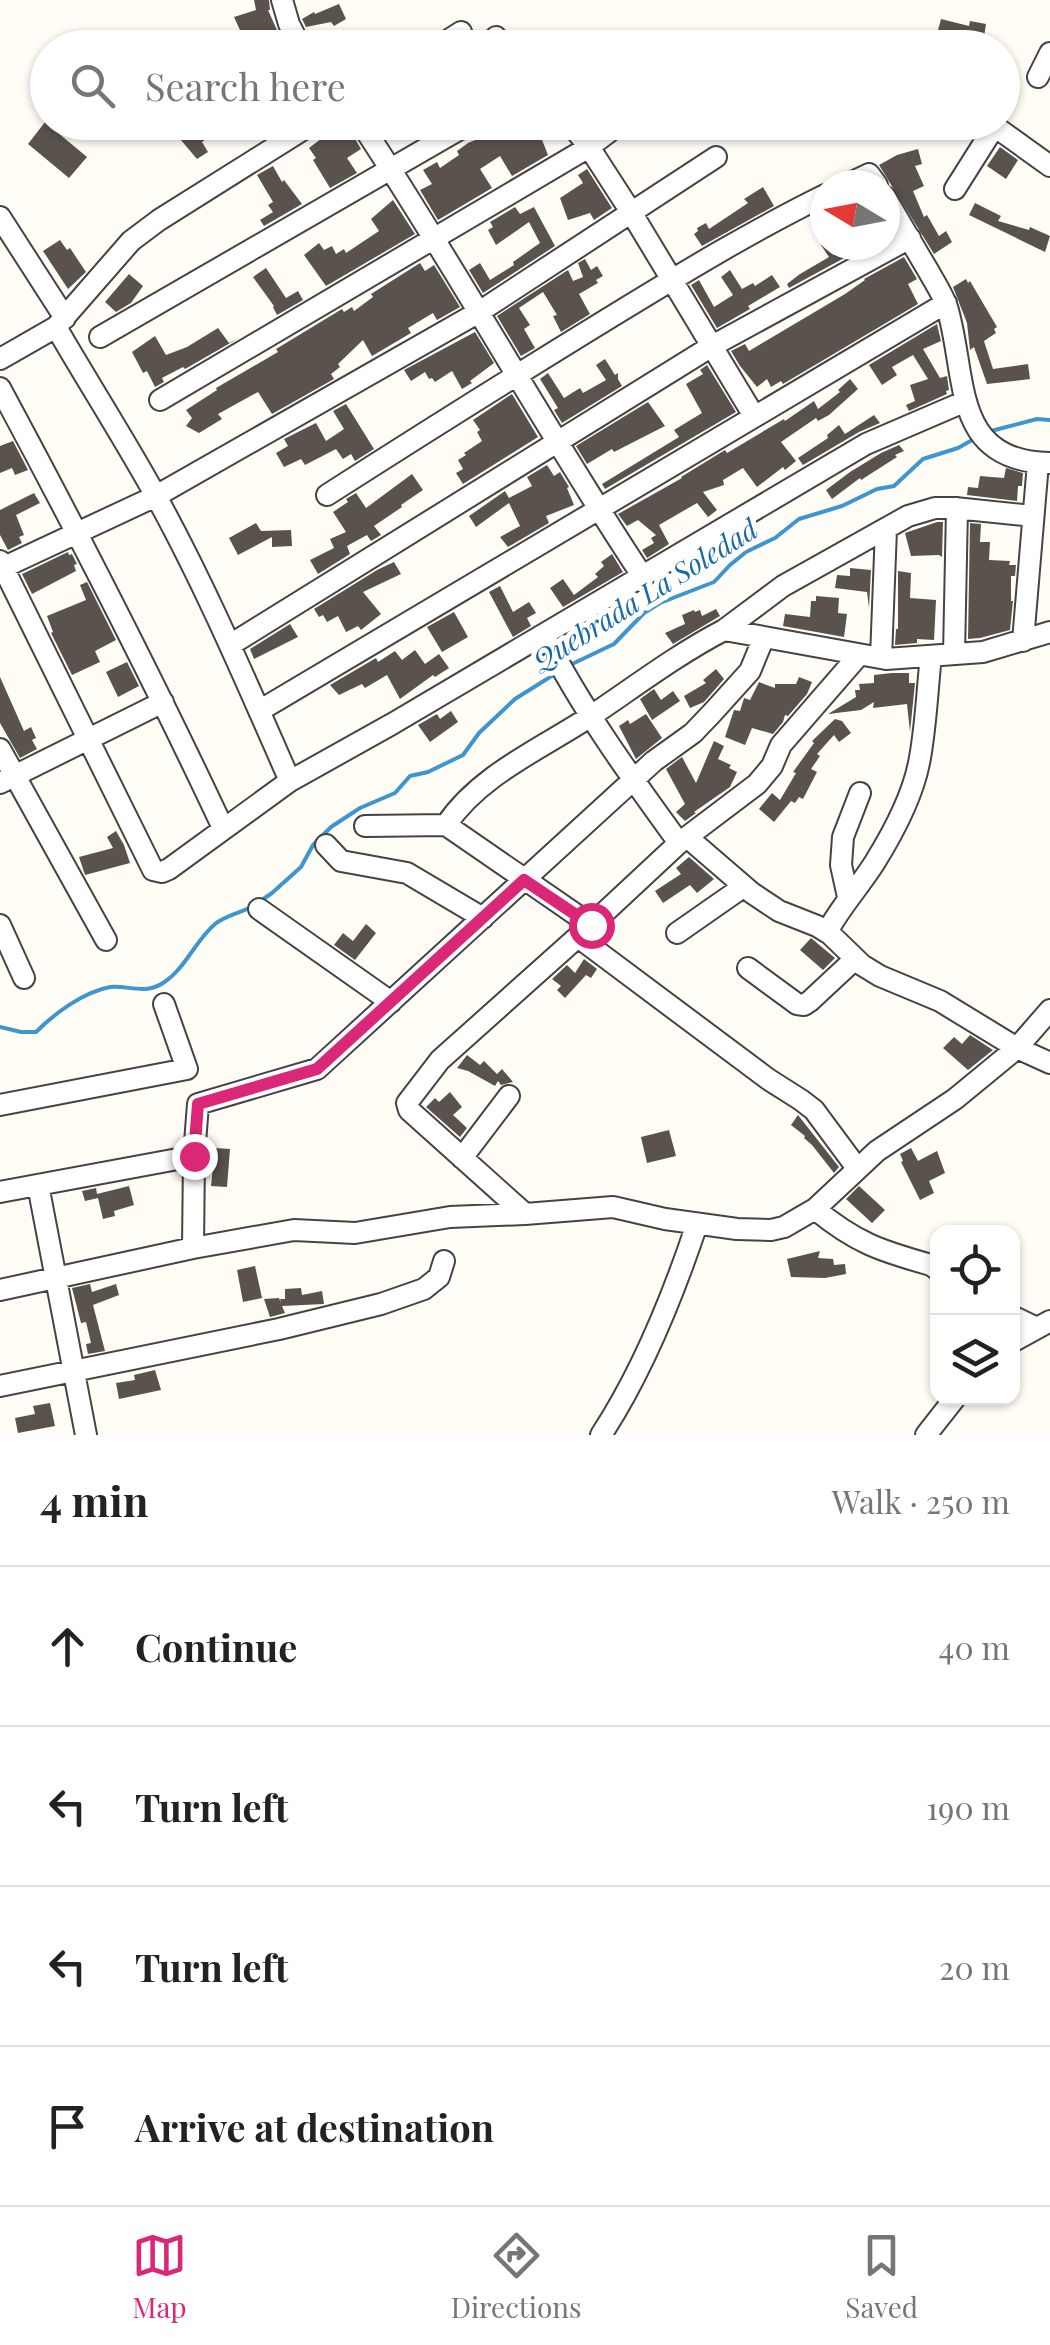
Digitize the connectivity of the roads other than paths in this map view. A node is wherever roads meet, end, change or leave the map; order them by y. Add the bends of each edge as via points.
1 (282, 0) edge
2 (292, 30) edge
3 (1050, 53) edge
4 (1038, 77) dead end
5 (286, 140) edge
6 (372, 140) edge
7 (442, 140) edge
8 (583, 140) edge
9 (598, 140) edge
10 (985, 140) edge
11 (1014, 140) edge
12 (589, 147) junction
13 (716, 157) dead end
14 (1050, 166) edge
15 (392, 170) junction
16 (955, 189) dead end
17 (810, 202) edge
18 (631, 212) junction
19 (0, 217) edge
20 (900, 222) edge
21 (433, 237) junction
22 (910, 238) junction
23 (673, 279) junction
24 (946, 303) junction
25 (479, 312) junction
26 (60, 323) junction
27 (100, 337) dead end
28 (712, 346) junction
29 (0, 359) edge
30 (517, 374) junction
31 (0, 388) edge
32 (160, 400) dead end
33 (966, 400) junction
34 (754, 416) junction
35 (557, 444) junction
36 (1044, 463) edge
37 (327, 495) dead end
38 (156, 496) junction
39 (597, 508) junction
40 (957, 508) junction
41 (1034, 516) junction
42 (886, 529) junction
43 (78, 532) junction
44 (1, 566) edge
45 (643, 577) junction
46 (724, 630) junction
47 (1050, 632) edge
48 (544, 635) junction
49 (764, 637) junction
50 (1023, 640) junction
51 (230, 645) junction
52 (954, 654) junction
53 (870, 656) junction
54 (931, 656) junction
55 (164, 702) junction
56 (259, 711) junction
57 (592, 716) junction
58 (88, 741) junction
59 (0, 749) edge
60 (6, 780) edge
61 (633, 780) junction
62 (290, 781) junction
63 (860, 793) dead end
64 (446, 824) junction
65 (364, 826) dead end
66 (223, 828) junction
67 (683, 840) junction
68 (326, 845) dead end
69 (524, 880) junction
70 (743, 886) junction
71 (848, 897) junction
72 (260, 909) dead end
73 (483, 918) junction
74 (0, 925) edge
75 (584, 931) junction
76 (827, 932) junction
77 (677, 933) dead end
78 (106, 940) dead end
79 (856, 959) junction
80 (748, 968) dead end
81 (24, 978) dead end
82 (391, 1002) junction
83 (164, 1004) dead end
84 (1050, 1010) edge
85 (1018, 1048) junction
86 (1050, 1063) edge
87 (186, 1068) junction
88 (509, 1096) dead end
89 (198, 1104) junction
90 (0, 1105) edge
91 (194, 1156) junction
92 (462, 1158) junction
93 (857, 1168) junction
94 (38, 1184) junction
95 (0, 1192) edge
96 (815, 1209) junction
97 (525, 1214) junction
98 (697, 1224) junction
99 (193, 1248) junction
100 (444, 1260) dead end
101 (930, 1265) edge
102 (56, 1277) junction
103 (0, 1290) edge
104 (1044, 1325) edge
105 (1020, 1338) edge
106 (74, 1372) junction
107 (0, 1386) edge
108 (950, 1405) edge
109 (86, 1435) edge
110 (601, 1435) edge
111 (926, 1435) edge

1 - 2 street
3 - 4 street
5 - 26 street via 131,241
6 - 15 street
7 - 15 street
8 - 12 street
9 - 12 street
10 - 16 street
11 - 14 street
12 - 18 street
12 - 21 street
13 - 18 street
15 - 21 street
15 - 27 street
17 - 23 street
18 - 23 street
18 - 25 street
19 - 26 street
20 - 22 street
21 - 25 street
21 - 32 street
22 - 24 street
22 - 28 street
23 - 28 street
23 - 30 street
24 - 33 street
24 - 34 street
25 - 30 street
25 - 38 street
26 - 29 street
26 - 38 street
28 - 34 street
28 - 35 street
30 - 35 street
30 - 37 street
31 - 43 street
33 - 36 street via 980,434 999,452
33 - 45 street via 866,444
34 - 39 street
35 - 39 street
35 - 51 street
36 - 41 street
38 - 43 street
38 - 51 street
39 - 45 street
39 - 56 street
40 - 41 street
40 - 42 street via 935,508
40 - 52 street
41 - 50 street
42 - 46 street via 783,586
42 - 53 street
43 - 44 street
43 - 55 street
44 - 58 street
45 - 48 street
46 - 49 street
46 - 57 street
47 - 50 street
48 - 57 street
48 - 62 street
49 - 53 street
49 - 61 street via 750,671 714,712
50 - 52 street
51 - 56 street
52 - 54 street
53 - 54 street
53 - 67 street via 781,746 757,784
54 - 71 street via 913,784 874,864
55 - 58 street
55 - 66 street
56 - 62 street
57 - 61 street
57 - 64 street via 481,785
58 - 60 street
58 - 66 street via 153,870 169,870
59 - 60 street
60 - 78 street
61 - 67 street
61 - 69 street
62 - 66 street
63 - 71 street via 843,838 840,865
64 - 65 street
64 - 69 street
67 - 70 street
67 - 75 street
68 - 73 street via 341,861 407,873
69 - 73 street
69 - 75 street
70 - 76 street
70 - 77 street
71 - 76 street
72 - 82 street
73 - 82 street
74 - 81 street
75 - 92 street via 440,1060 411,1095 409,1110
75 - 93 street via 814,1110
76 - 79 street
79 - 80 street via 804,1004
79 - 85 street
82 - 89 street via 317,1069
83 - 87 street
84 - 85 street
85 - 86 street
85 - 93 street
87 - 89 street
87 - 90 street
88 - 92 street
89 - 91 street
91 - 94 street
91 - 99 street
92 - 97 street
93 - 96 street
94 - 95 street
94 - 102 street
96 - 98 street via 771,1230
96 - 101 street via 880,1250
97 - 98 street via 612,1207
97 - 99 street via 356,1232 294,1230
98 - 110 street via 678,1282
99 - 102 street
100 - 106 street via 439,1277 424,1289 381,1304
102 - 103 street
102 - 106 street
104 - 105 street
106 - 107 street
106 - 109 street
108 - 111 street

